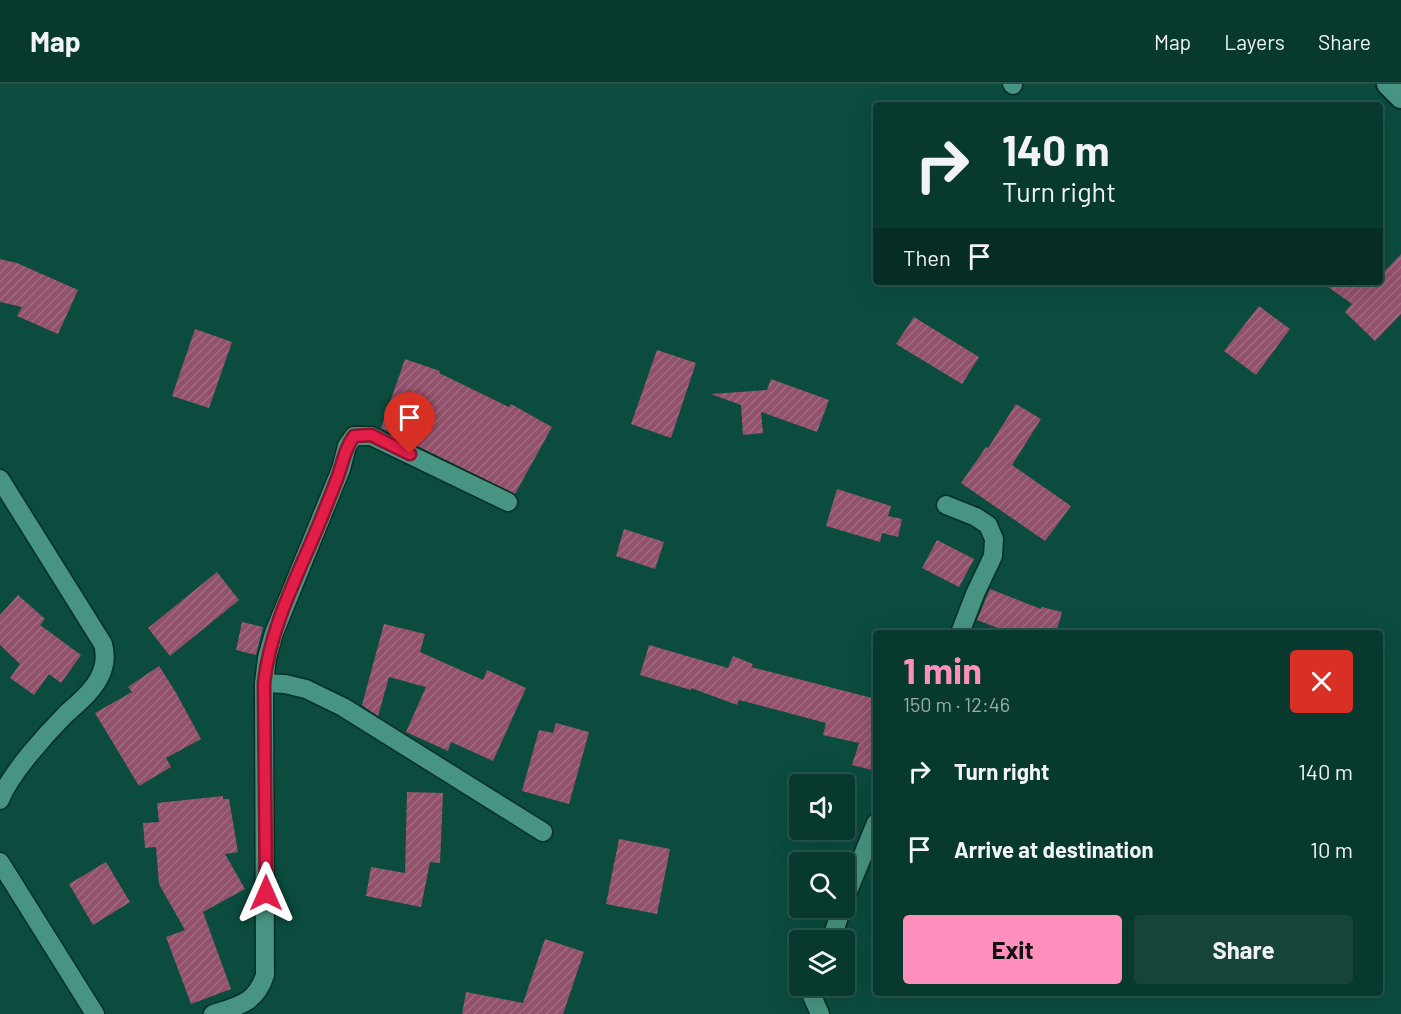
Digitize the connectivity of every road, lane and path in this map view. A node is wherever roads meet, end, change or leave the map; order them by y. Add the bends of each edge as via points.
1 (1388, 84) edge
2 (1401, 97) edge
3 (0, 479) edge
4 (508, 502) dead end
5 (946, 505) dead end
6 (961, 630) edge
7 (264, 683) junction
8 (0, 800) edge
9 (873, 830) edge
10 (543, 832) dead end
11 (0, 862) edge
12 (855, 874) edge
13 (812, 996) edge
14 (95, 1014) edge
15 (213, 1014) edge
16 (820, 1014) edge

1 - 2 street
3 - 8 street via 104,644 105,654 95,686 62,718 10,780
4 - 7 street via 371,435 354,436 346,446 322,519 274,633
5 - 6 street via 988,525 994,539 993,556
7 - 10 street via 306,689 343,707
7 - 15 street via 265,975 261,989 253,997
9 - 12 street
11 - 14 street
13 - 16 street

